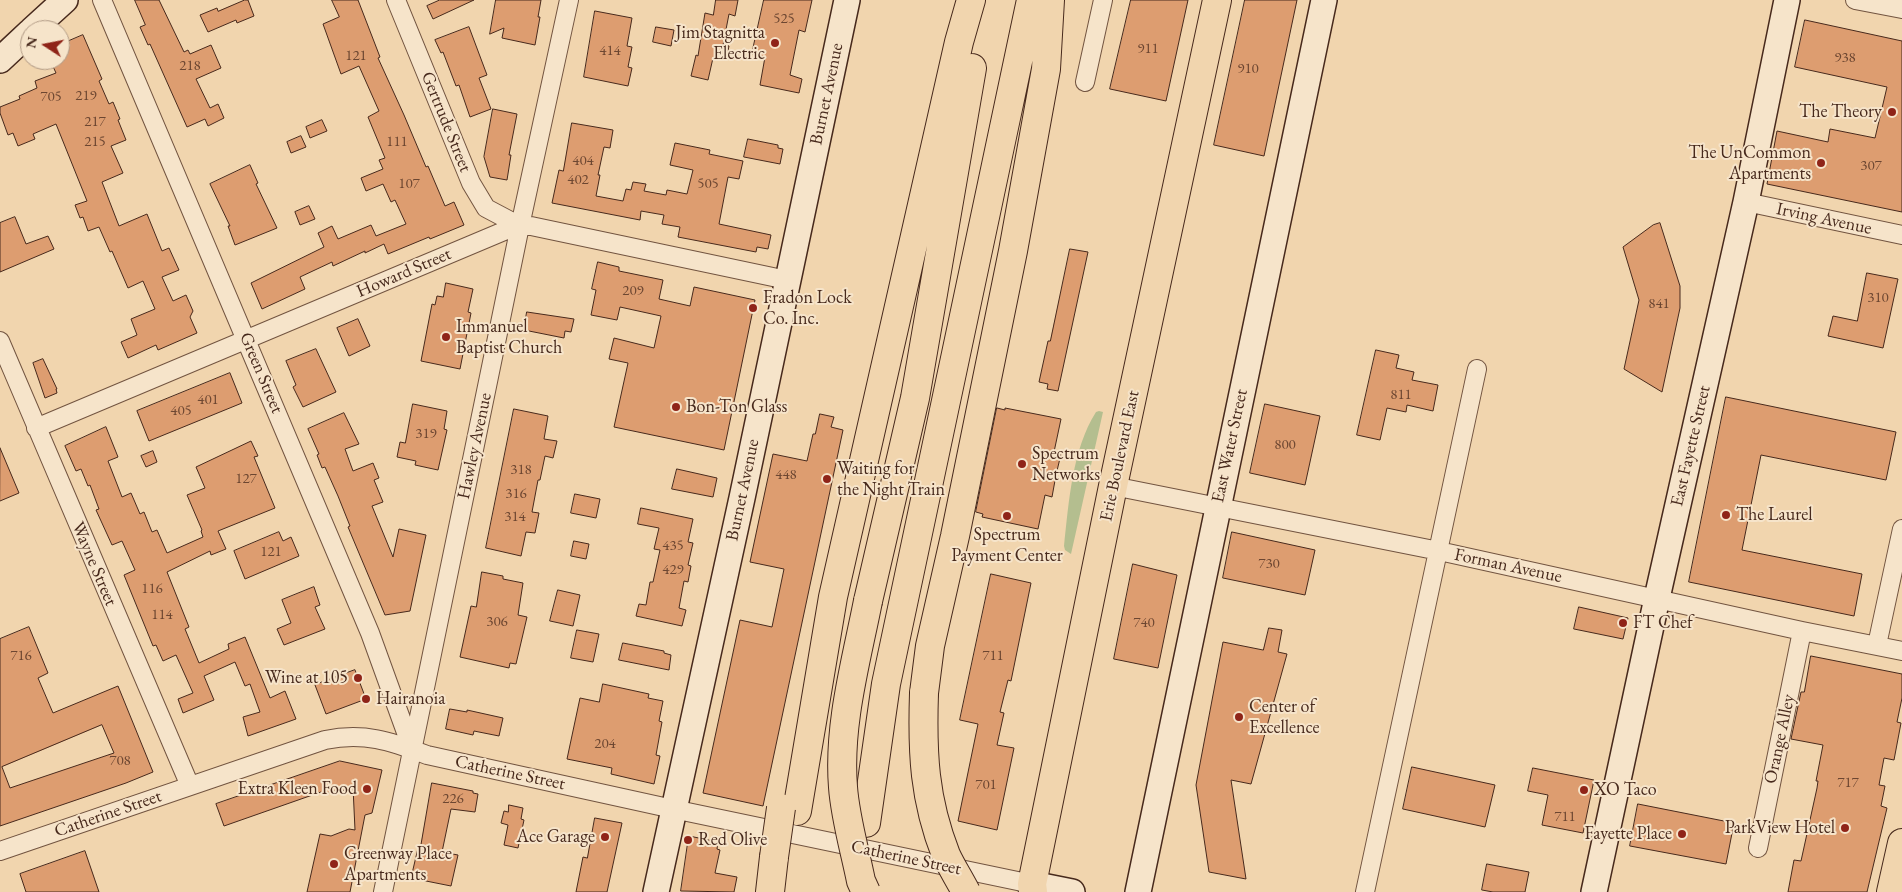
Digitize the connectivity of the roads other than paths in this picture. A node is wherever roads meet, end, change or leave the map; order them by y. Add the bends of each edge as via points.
1 (65, 0) edge
2 (102, 0) edge
3 (396, 0) edge
4 (569, 0) edge
5 (846, 0) edge
6 (971, 0) edge
7 (986, 0) edge
8 (1032, 0) edge
9 (1050, 0) edge
10 (1103, 0) edge
11 (1217, 0) edge
12 (1324, 0) edge
13 (1787, 0) edge
14 (1855, 0) edge
15 (1902, 9) edge
16 (43, 20) edge
17 (20, 41) edge
18 (0, 60) edge
19 (1085, 82) dead end
20 (1746, 202) junction
21 (520, 226) junction
22 (1902, 235) edge
23 (788, 280) junction
24 (246, 339) junction
25 (0, 341) edge
26 (1477, 369) dead end
27 (36, 428) junction
28 (1113, 486) junction
29 (1217, 506) junction
30 (1902, 529) edge
31 (1439, 551) junction
32 (1657, 598) junction
33 (1802, 631) junction
34 (1877, 646) junction
35 (1902, 651) edge
36 (412, 749) junction
37 (190, 786) junction
38 (673, 809) junction
39 (1902, 843) edge
40 (1758, 848) dead end
41 (0, 851) edge
42 (782, 858) junction
43 (861, 887) edge
44 (1031, 889) edge
45 (383, 892) edge
46 (656, 892) edge
47 (770, 892) edge
48 (788, 892) edge
49 (966, 892) edge
50 (1072, 892) edge
51 (1138, 892) edge
52 (1365, 892) edge
53 (1594, 892) edge
54 (1891, 892) edge

1 - 16 street
2 - 24 street, Green Street
3 - 21 street, Gertrude Street via 471,183 486,208
4 - 21 street, Hawley Avenue
5 - 23 street, Burnet Avenue
6 - 42 main road via 833,597 789,809
7 - 43 main road, bridge via 915,398 847,706 843,789
8 - 43 main road, bridge via 886,684 866,822
9 - 49 main road, bridge via 1046,69 1013,251 930,646 924,693 926,789 947,857
10 - 19 street
11 - 28 main road, Erie Boulevard East
12 - 29 street, East Water Street
13 - 20 street, East Fayette Street
14 - 15 street
17 - 18 street
20 - 22 street, Irving Avenue
20 - 32 street, East Fayette Street
21 - 23 street, Howard Street
21 - 24 street, Howard Street
21 - 36 street, Hawley Avenue
23 - 38 street, Burnet Avenue
24 - 27 street, Howard Street
24 - 36 street, Green Street via 370,633
25 - 27 street, Wayne Street
26 - 31 street
27 - 37 street, Wayne Street
28 - 29 street, Forman Avenue
28 - 44 main road, Erie Boulevard East
29 - 31 street, Forman Avenue
29 - 51 street, East Water Street
30 - 34 street
31 - 32 street, Forman Avenue
31 - 52 street
32 - 33 street, Forman Avenue
32 - 53 street, East Fayette Street
33 - 34 street, Forman Avenue
33 - 40 street, Orange Alley
34 - 35 street, Forman Avenue
36 - 37 street, Catherine Street via 389,741 342,736
36 - 38 street, Catherine Street
36 - 45 street, Hawley Avenue
37 - 41 street, Catherine Street
38 - 44 street, Catherine Street
38 - 46 street, Burnet Avenue
39 - 54 main road
42 - 47 main road
42 - 48 main road
44 - 50 street

